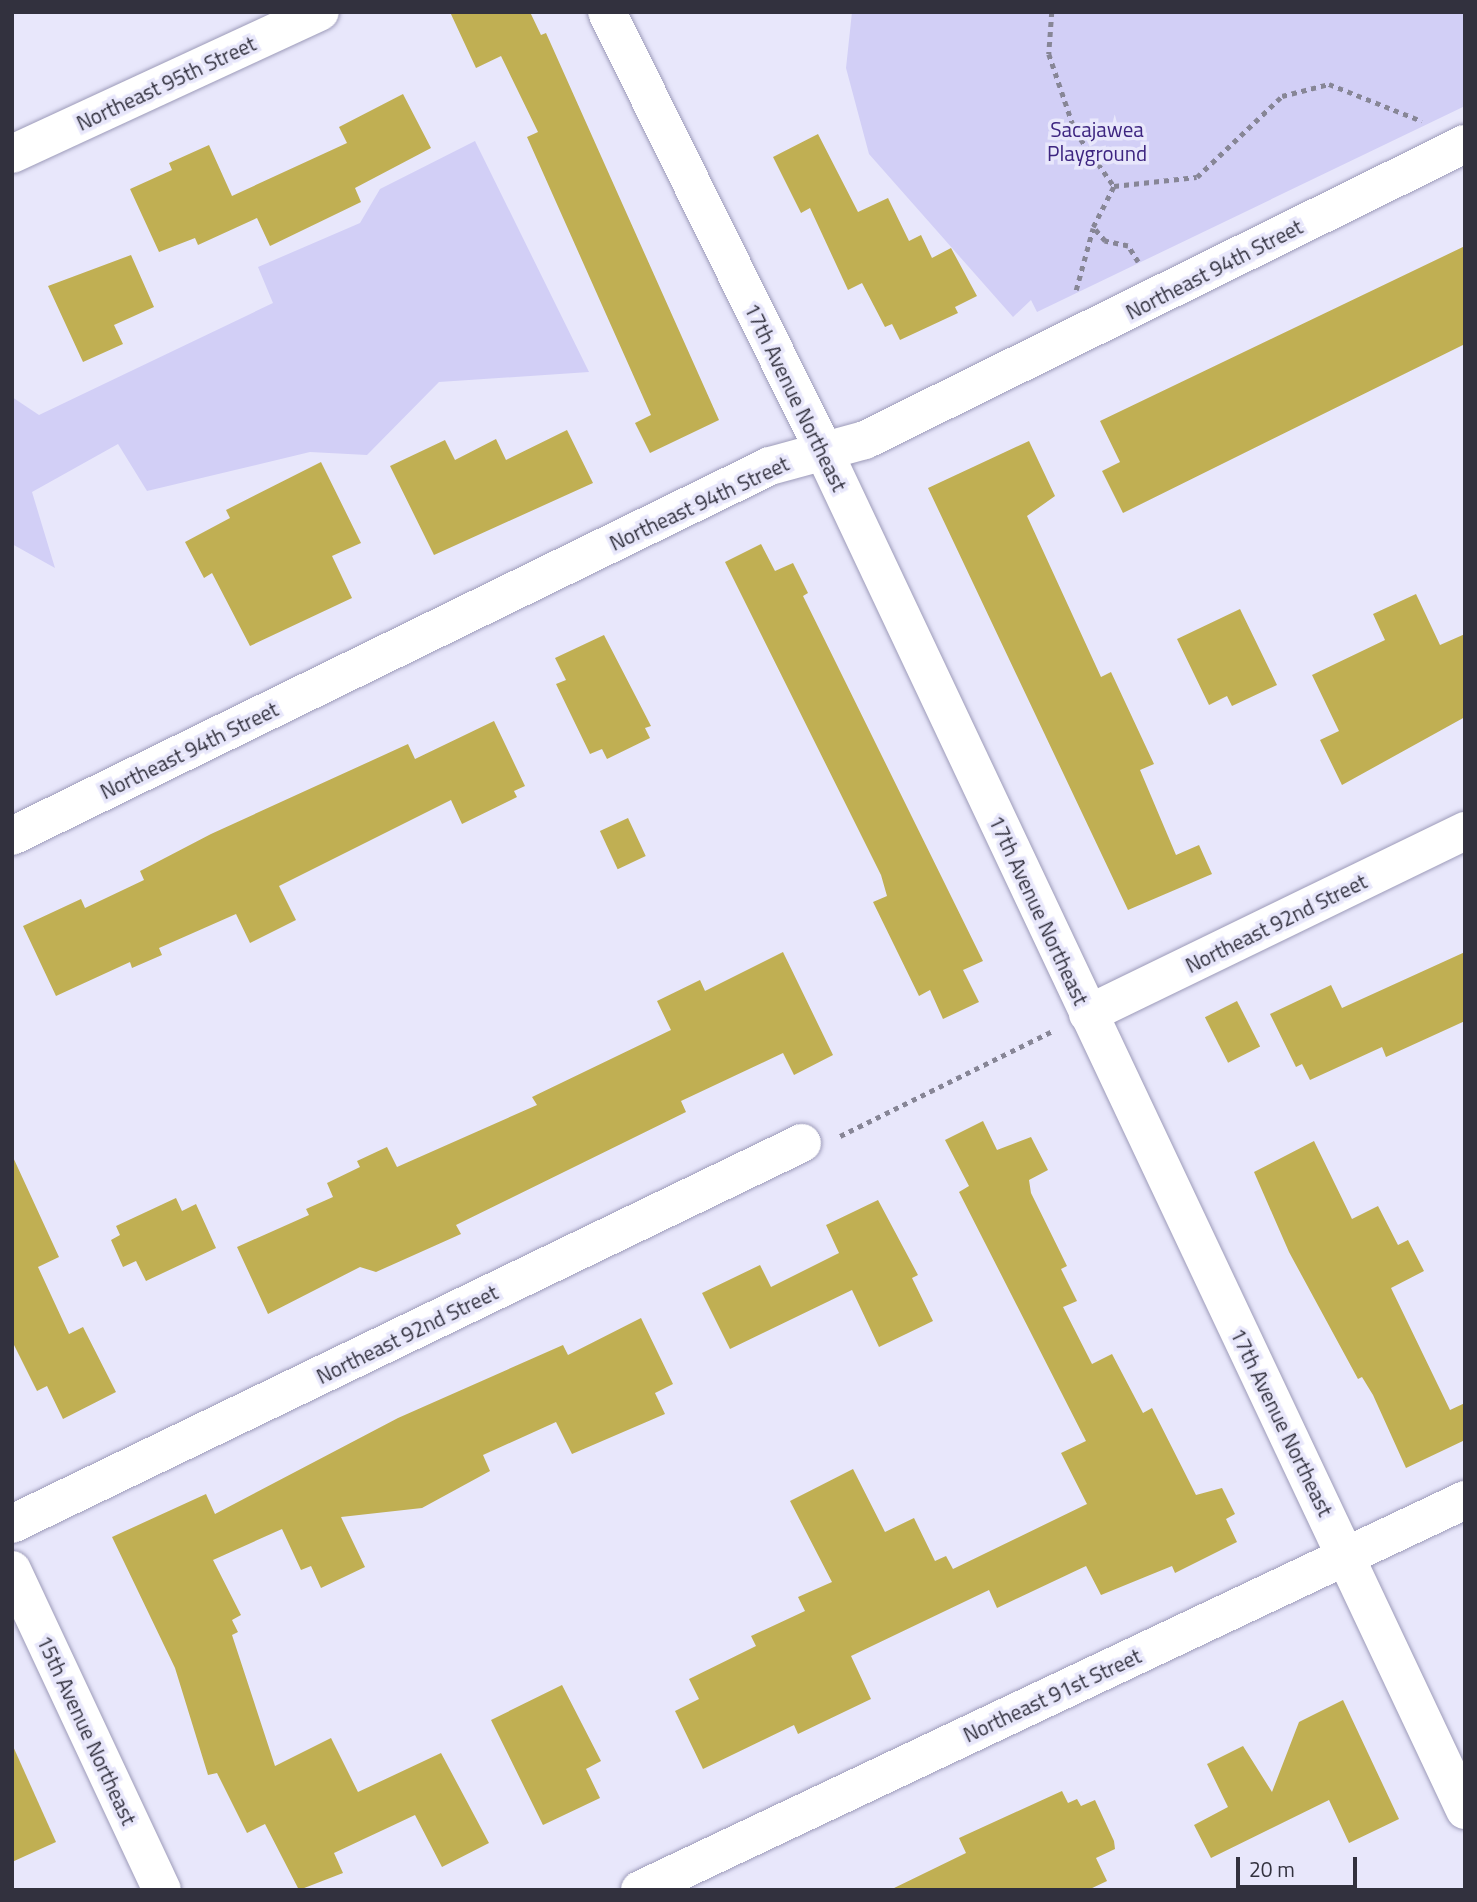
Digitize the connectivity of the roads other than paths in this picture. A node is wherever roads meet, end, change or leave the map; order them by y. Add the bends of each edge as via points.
1 (320, 12) edge
2 (607, 12) edge
3 (1465, 144) edge
4 (12, 154) edge
5 (823, 450) junction
6 (1465, 831) edge
7 (12, 836) edge
8 (1072, 1022) junction
9 (802, 1143) dead end
10 (1465, 1500) edge
11 (12, 1524) edge
12 (1346, 1556) junction
13 (12, 1570) edge
14 (1465, 1810) edge
15 (162, 1890) edge
16 (640, 1890) edge

1 - 4 street, Northeast 95th Street
2 - 5 street, 17th Avenue Northeast
3 - 5 street, Northeast 94th Street via 865,440
5 - 7 street, Northeast 94th Street via 770,466
5 - 8 street, 17th Avenue Northeast
6 - 8 street, Northeast 92nd Street
8 - 12 street, 17th Avenue Northeast
9 - 11 street, Northeast 92nd Street
10 - 12 street, Northeast 91st Street
12 - 14 street, 17th Avenue Northeast
12 - 16 street, Northeast 91st Street
13 - 15 street, 15th Avenue Northeast

